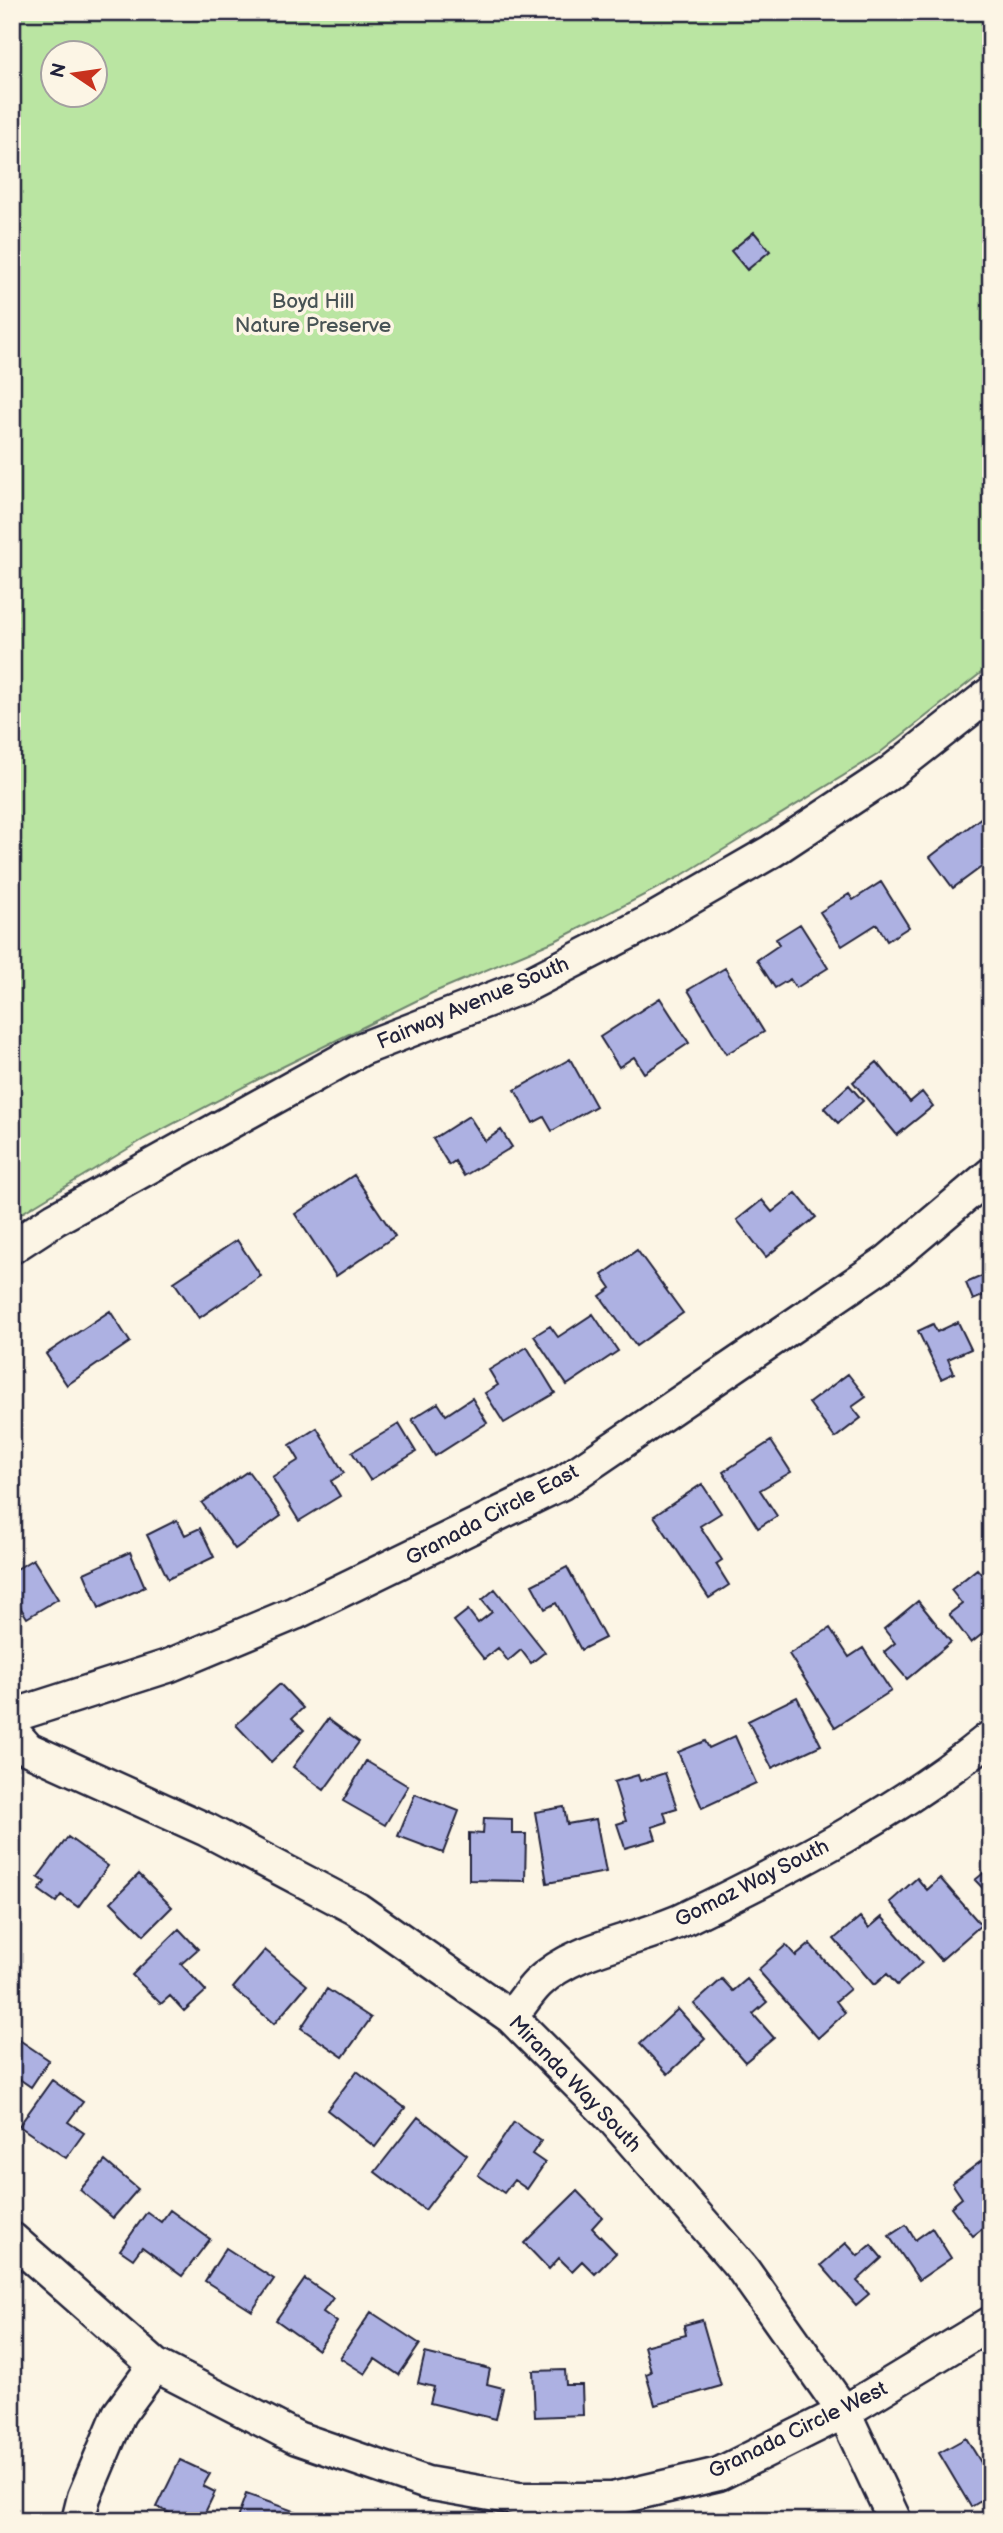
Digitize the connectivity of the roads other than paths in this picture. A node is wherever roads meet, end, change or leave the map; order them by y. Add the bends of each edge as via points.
1 (991, 693) edge
2 (991, 1174) edge
3 (12, 1247) edge
4 (12, 1716) edge
5 (12, 1731) edge
6 (991, 1737) edge
7 (511, 2017) junction
8 (12, 2239) edge
9 (991, 2323) edge
10 (155, 2365) junction
11 (845, 2413) junction
12 (78, 2521) edge
13 (895, 2521) edge

1 - 3 street, Fairway Avenue South via 887,775 772,851 647,923 527,985 362,1049
2 - 4 street, Granada Circle East via 888,1261 562,1483 283,1618 168,1666
5 - 7 street, Miranda Way South via 29,1749 207,1830 357,1909
6 - 7 street, Gomaz Way South via 836,1841 681,1920 575,1959 538,1983
7 - 11 street, Miranda Way South via 613,2119 742,2268
8 - 10 street
9 - 11 street, Granada Circle West
10 - 11 street, Granada Circle West via 297,2438 427,2483 519,2499 612,2499 719,2474
10 - 12 street via 119,2414
11 - 13 street, Miranda Way South

